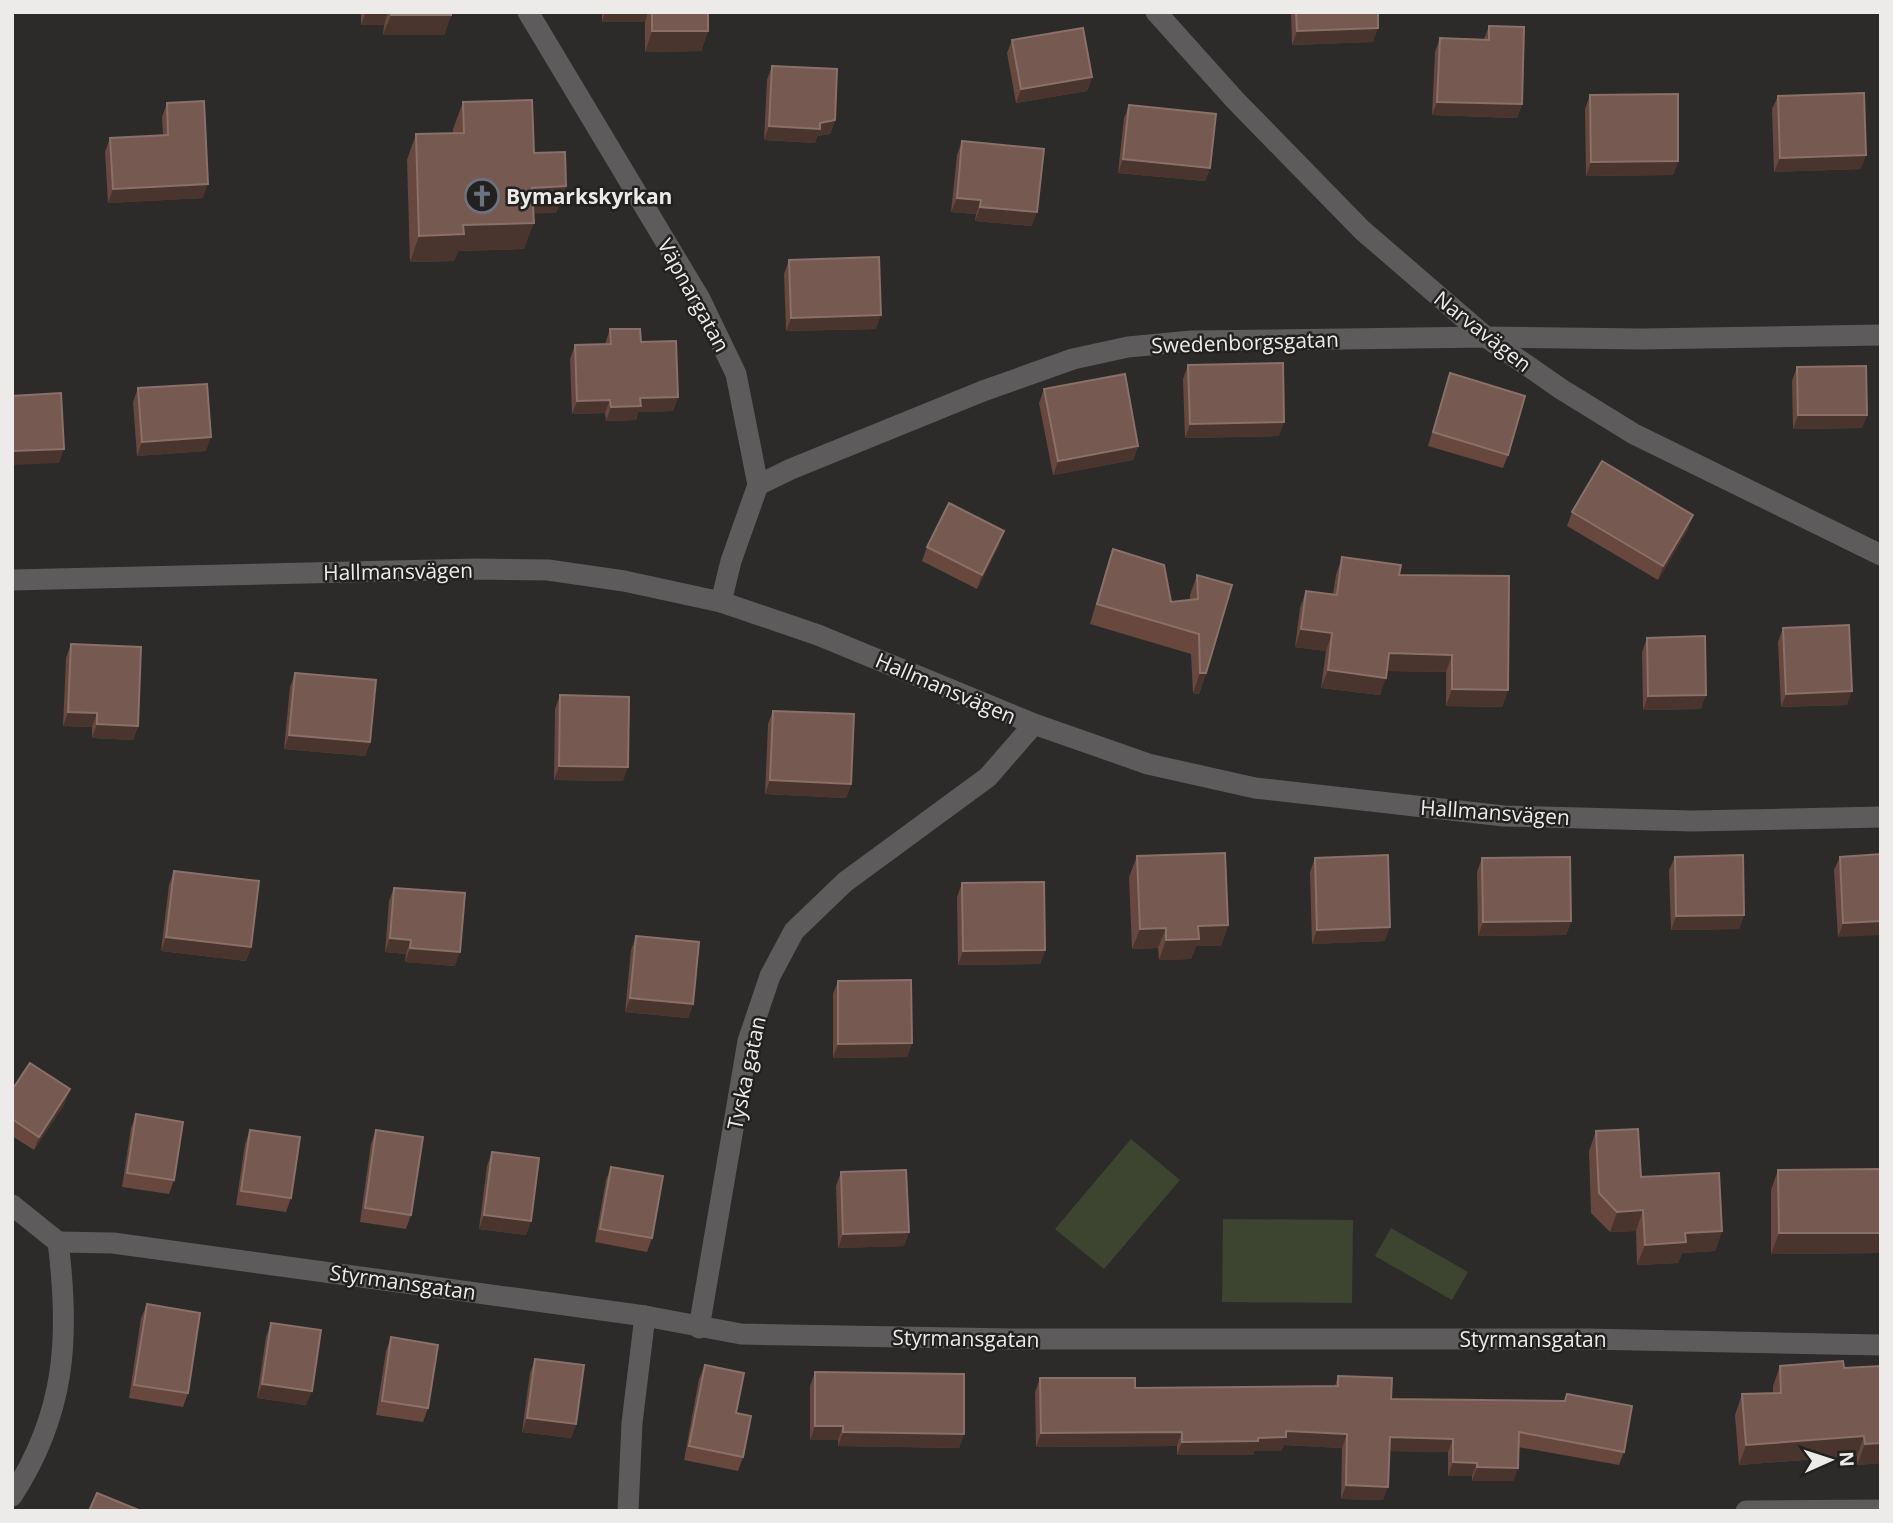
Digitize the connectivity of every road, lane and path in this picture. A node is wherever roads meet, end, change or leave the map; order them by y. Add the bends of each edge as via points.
1 (528, 12) edge
2 (1156, 12) edge
3 (1881, 335) edge
4 (1486, 337) junction
5 (758, 485) junction
6 (1881, 555) edge
7 (12, 580) edge
8 (721, 602) junction
9 (1034, 724) junction
10 (1881, 817) edge
11 (12, 1205) edge
12 (58, 1242) junction
13 (646, 1316) junction
14 (699, 1328) junction
15 (1881, 1345) edge
16 (12, 1496) edge
17 (1881, 1510) edge
18 (628, 1511) edge
19 (1746, 1511) edge

1 - 5 street, Väpnargatan via 700,299 736,374
2 - 4 street, Narvavägen via 1362,230
3 - 4 street, Swedenborgsgatan
4 - 5 street, Swedenborgsgatan via 1191,341 1128,347 1073,359 983,391
4 - 6 street, Narvavägen via 1634,434
5 - 8 street
7 - 8 street, Hallmansvägen via 548,570
8 - 9 street, Hallmansvägen via 818,635
9 - 10 street, Hallmansvägen via 1148,764 1255,788 1504,816 1692,821
9 - 14 street, Tyska gatan via 988,778 845,882 794,931 770,976 748,1041
11 - 12 street
12 - 13 street, Styrmansgatan via 113,1243
12 - 16 street via 64,1284 61,1373 47,1430
13 - 14 street, Styrmansgatan
13 - 18 street via 632,1423
14 - 15 street, Styrmansgatan via 741,1334 997,1339 1587,1339
17 - 19 street

